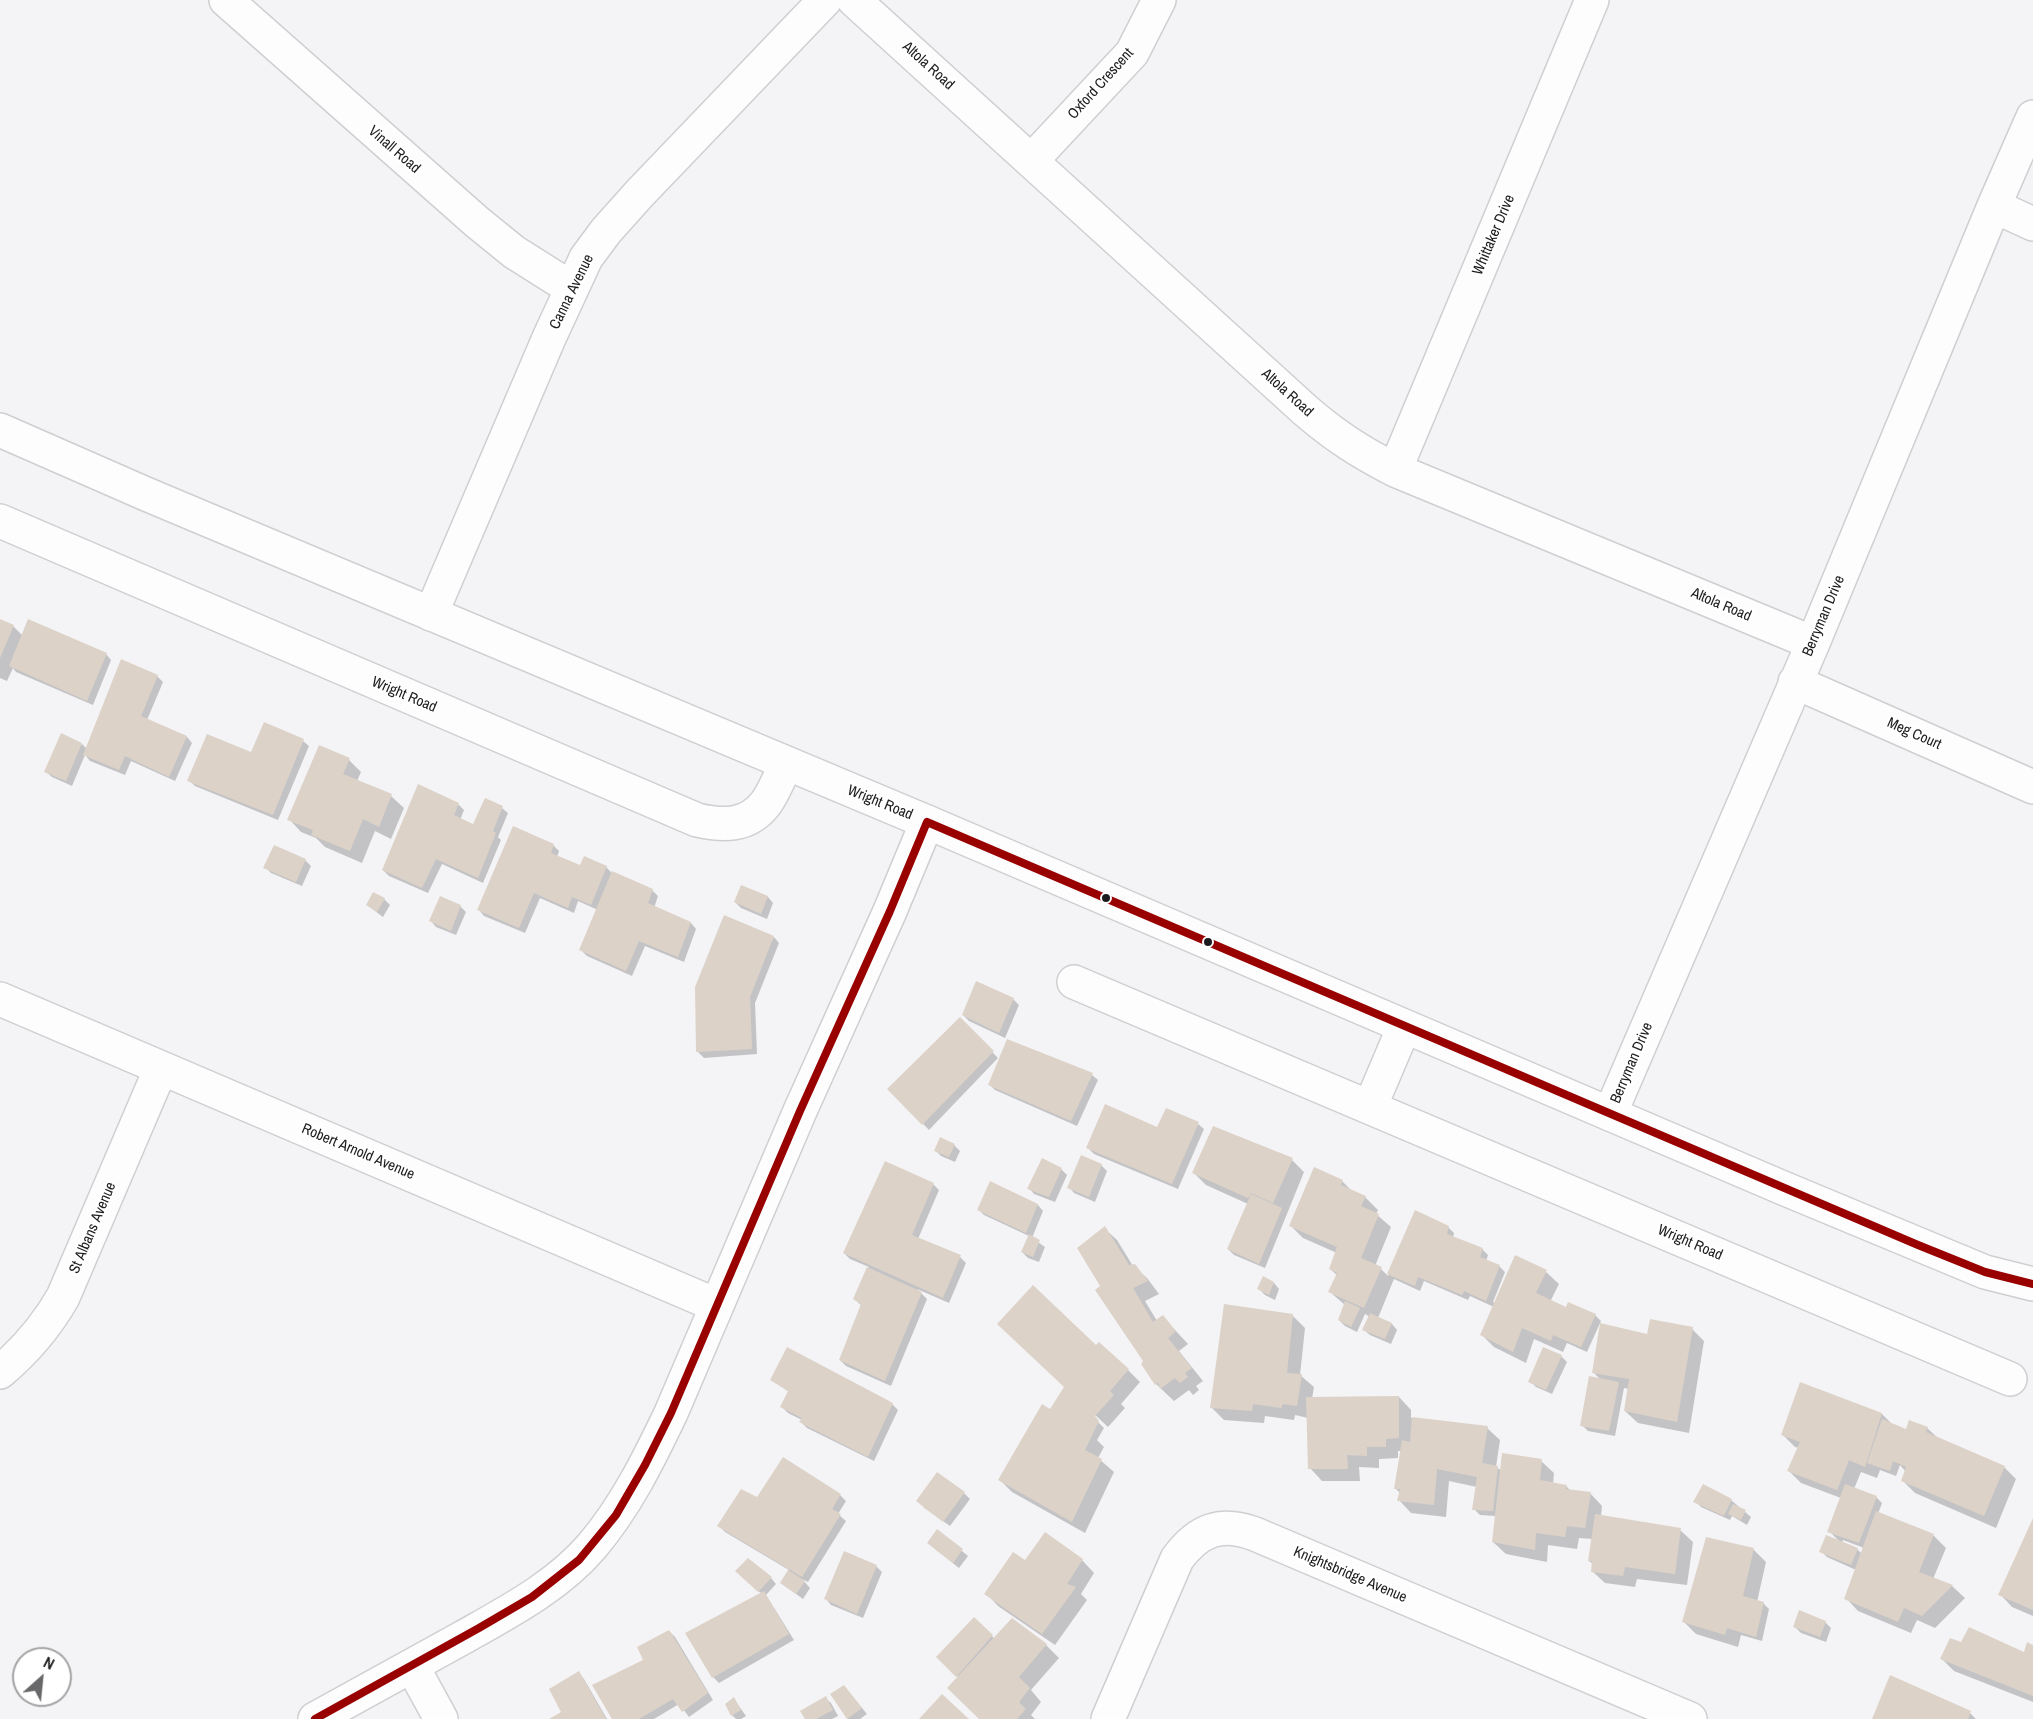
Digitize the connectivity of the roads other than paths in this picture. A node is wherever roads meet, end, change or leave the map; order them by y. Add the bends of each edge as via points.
1 (226, 0) edge
2 (825, 0) edge
3 (854, 0) edge
4 (1159, 0) edge
5 (1592, 0) edge
6 (2033, 117) edge
7 (1032, 160) junction
8 (1994, 206) junction
9 (2033, 224) edge
10 (571, 288) junction
11 (0, 430) edge
12 (1395, 470) junction
13 (0, 521) edge
14 (431, 614) junction
15 (1813, 643) junction
16 (1795, 682) junction
17 (786, 764) junction
18 (2033, 786) edge
19 (927, 822) junction
20 (1074, 982) dead end
21 (0, 999) edge
22 (1404, 1027) junction
23 (161, 1068) junction
24 (1370, 1107) junction
25 (1610, 1114) junction
26 (1985, 1272) junction
27 (2033, 1284) edge
28 (716, 1305) junction
29 (2033, 1307) edge
30 (0, 1372) edge
31 (2010, 1379) dead end
32 (412, 1666) junction
33 (1644, 1710) edge
34 (315, 1719) edge
35 (441, 1719) edge
36 (1108, 1719) edge
37 (1690, 1719) edge

1 - 10 street, Vinall Road via 477,222 514,252
2 - 10 street, Canna Avenue via 606,231
3 - 7 street, Altola Road
4 - 7 street, Oxford Crescent via 1132,53
5 - 12 street, Whittaker Drive
6 - 8 street, Berryman Drive
7 - 12 street, Altola Road via 1334,435
8 - 9 street
8 - 15 street, Berryman Drive
10 - 14 street, Canna Avenue
11 - 14 street, Wright Road
12 - 15 street, Altola Road
13 - 17 street, Wright Road via 697,820 718,825 750,817 766,803
14 - 17 street, Wright Road
15 - 16 street, Berryman Drive
16 - 18 street, Meg Court
16 - 25 street, Berryman Drive
17 - 19 street, Wright Road
19 - 22 street, Wright Road
19 - 28 street
20 - 24 street, Wright Road
21 - 23 street, Robert Arnold Avenue
22 - 24 street
22 - 25 street, Wright Road
23 - 28 street, Robert Arnold Avenue
23 - 30 street, St Albans Avenue via 63,1297 38,1335
24 - 31 street, Wright Road
25 - 26 street, Wright Road
26 - 27 street, Wright Road
26 - 29 street, Wright Road
28 - 32 street via 649,1459 622,1506 592,1546 549,1585 519,1605
32 - 34 street
32 - 35 street
33 - 36 street, Knightsbridge Avenue via 1255,1534 1223,1527 1191,1542 1177,1559
33 - 37 street, Knightsbridge Avenue

